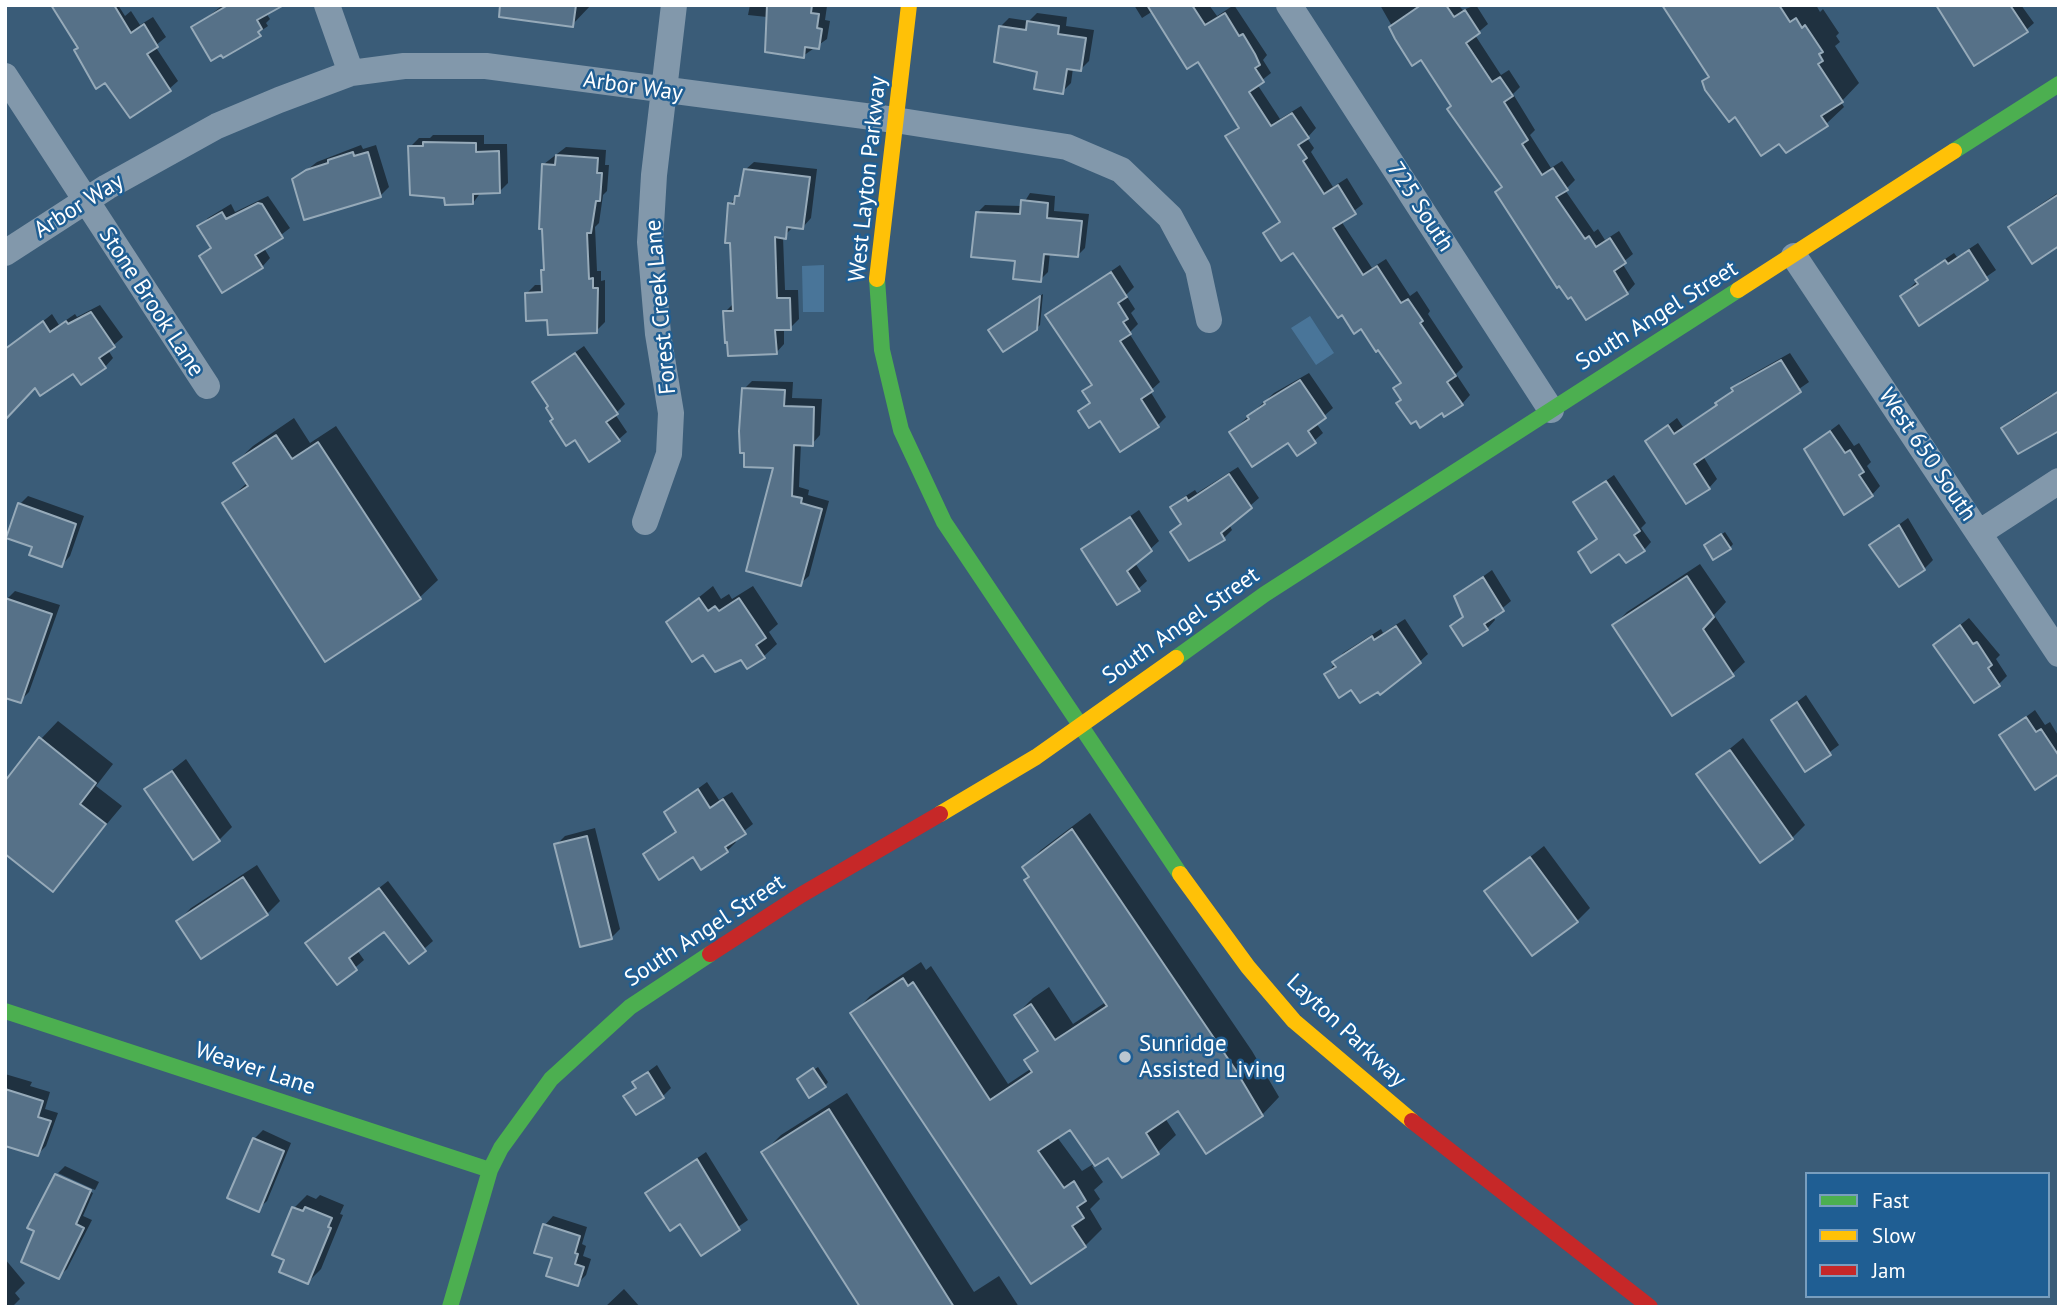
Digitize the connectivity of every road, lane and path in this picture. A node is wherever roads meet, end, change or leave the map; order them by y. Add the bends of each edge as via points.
1 (327, 5) edge
2 (674, 5) edge
3 (909, 5) edge
4 (1289, 5) edge
5 (351, 73) junction
6 (5, 76) edge
7 (2059, 84) edge
8 (665, 91) junction
9 (895, 120) junction
10 (85, 199) junction
11 (5, 253) edge
12 (1794, 256) junction
13 (1209, 320) dead end
14 (207, 386) dead end
15 (1551, 410) junction
16 (2059, 481) edge
17 (645, 522) dead end
18 (1979, 533) junction
19 (2059, 654) edge
20 (1079, 725) junction
21 (5, 1011) edge
22 (490, 1170) junction
23 (450, 1307) edge
24 (1650, 1307) edge

1 - 5 street
2 - 8 street, Forest Creek Lane
3 - 9 main road, West Layton Parkway
4 - 15 street, 725 South
5 - 8 street, Arbor Way via 404,66 486,66
5 - 10 street, Arbor Way via 217,126
6 - 10 street, Stone Brook Lane
7 - 12 main road, South Angel Street
8 - 9 street, Arbor Way
8 - 17 street, Forest Creek Lane via 650,243 671,413 669,454
9 - 13 street, Arbor Way via 1067,147 1121,170 1170,217 1198,269
9 - 20 main road, West Layton Parkway via 877,271 882,350 901,430 944,522
10 - 11 street, Arbor Way
10 - 14 street, Stone Brook Lane
12 - 15 main road, South Angel Street
12 - 18 street, West 650 South
15 - 20 main road, South Angel Street via 1265,594
16 - 18 street
18 - 19 street, West 650 South
20 - 22 main road, South Angel Street via 1036,757 801,895 630,1007 551,1079 500,1148
20 - 24 main road, Layton Parkway via 1192,893 1294,1021 1368,1087
21 - 22 main road, Weaver Lane
22 - 23 main road, South Angel Street

